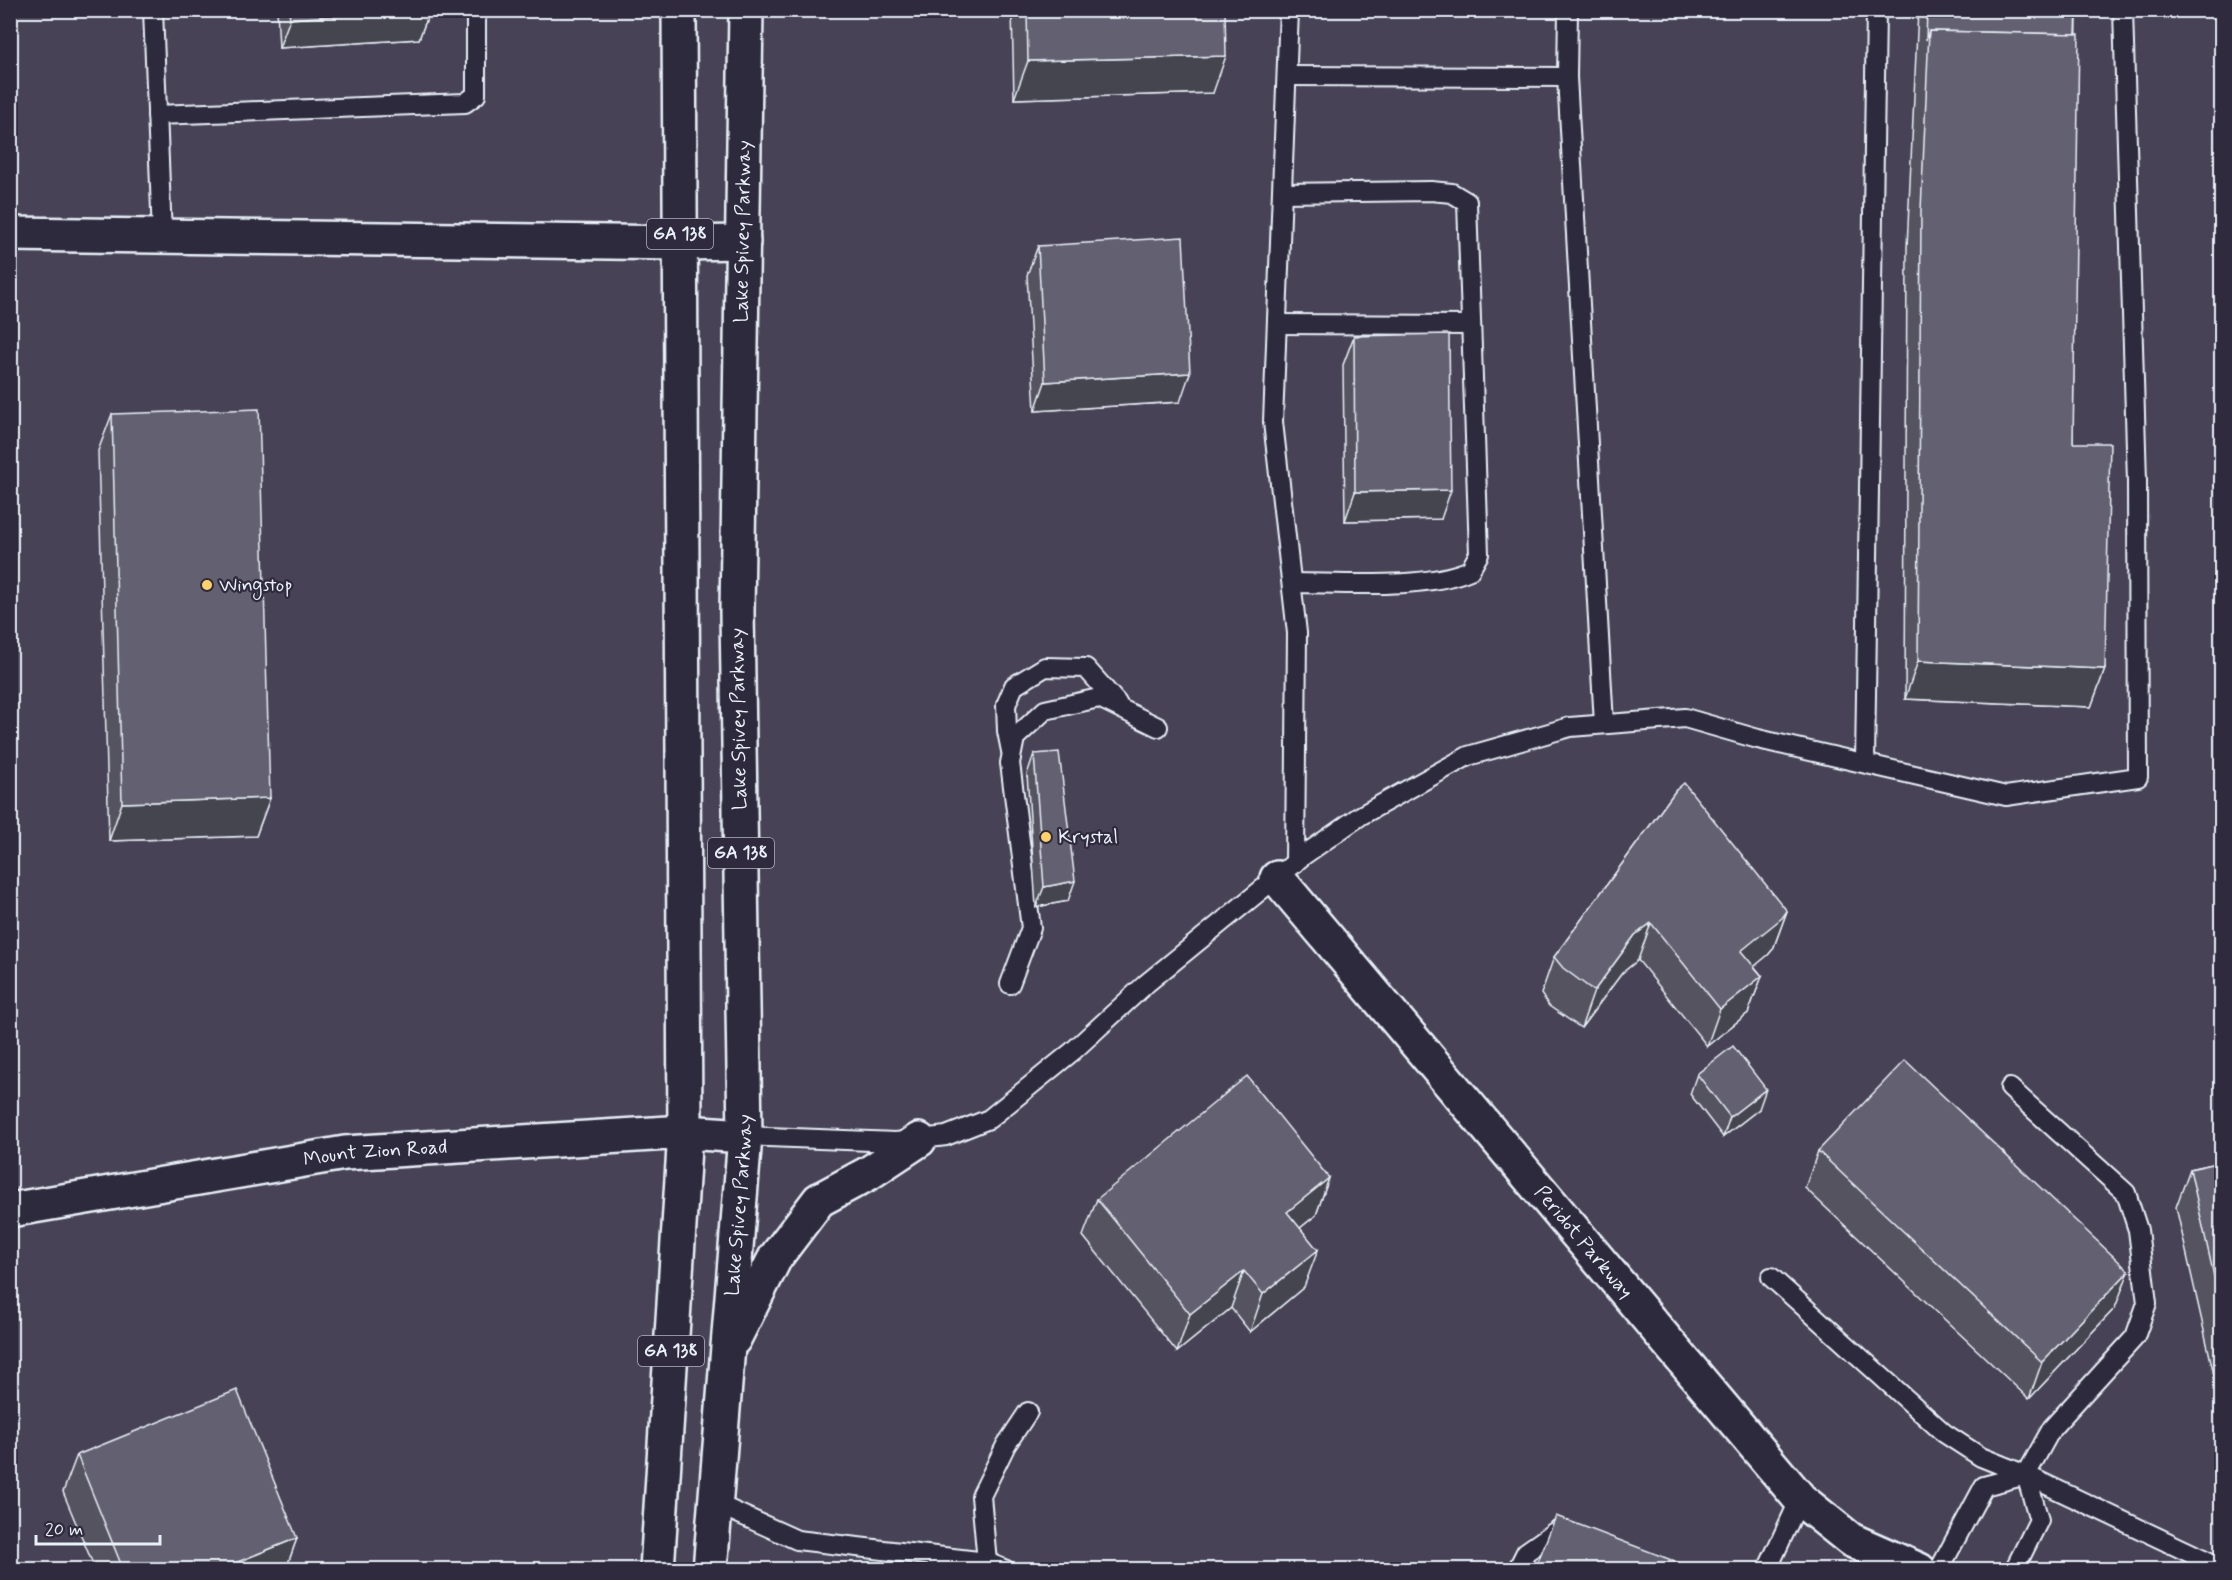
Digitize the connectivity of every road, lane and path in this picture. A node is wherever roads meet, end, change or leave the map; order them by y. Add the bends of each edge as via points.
1 (153, 10) edge
2 (476, 10) edge
3 (679, 10) edge
4 (746, 10) edge
5 (1289, 10) edge
6 (1568, 10) edge
7 (1876, 10) edge
8 (2123, 10) edge
9 (1287, 76) junction
10 (1567, 77) junction
11 (157, 115) junction
12 (1282, 193) junction
13 (10, 234) edge
14 (162, 236) junction
15 (743, 242) junction
16 (681, 243) junction
17 (1277, 324) junction
18 (1471, 325) junction
19 (1292, 583) junction
20 (1122, 709) junction
21 (1604, 724) junction
22 (1158, 727) dead end
23 (1011, 754) junction
24 (1865, 763) junction
25 (1286, 870) junction
26 (1010, 984) dead end
27 (2010, 1088) dead end
28 (685, 1132) junction
29 (745, 1136) junction
30 (919, 1140) junction
31 (10, 1210) edge
32 (1771, 1277) dead end
33 (727, 1354) junction
34 (1028, 1412) dead end
35 (2026, 1475) junction
36 (1800, 1498) junction
37 (715, 1503) junction
38 (1581, 1537) edge
39 (987, 1562) junction
40 (2222, 1568) edge
41 (657, 1569) edge
42 (710, 1569) edge
43 (1006, 1569) edge
44 (1518, 1569) edge
45 (1767, 1569) edge
46 (1919, 1569) edge
47 (1938, 1569) edge
48 (2014, 1569) edge

1 - 11 lane
2 - 11 lane via 476,95 465,103
3 - 16 main road, GA 138
4 - 15 main road, Lake Spivey Parkway / GA 138
5 - 9 lane
6 - 10 lane
7 - 24 lane
8 - 24 lane via 2137,481 2138,777 2006,796
9 - 10 lane
9 - 12 lane
10 - 21 lane
11 - 14 lane
12 - 17 lane
12 - 18 lane via 1431,191 1452,193 1467,202
13 - 14 main road
14 - 16 main road
15 - 16 main road
15 - 29 main road, Lake Spivey Parkway / GA 138 via 737,612
16 - 28 main road, GA 138
17 - 18 lane
17 - 19 lane via 1273,422
18 - 19 lane via 1479,554 1470,570 1414,582
19 - 25 lane via 1298,633
20 - 22 lane
20 - 23 lane via 1099,698 1045,710 1015,738
20 - 23 lane via 1086,668 1045,667 1014,686 1006,705
21 - 24 lane via 1685,718
21 - 25 lane via 1570,727 1468,756 1360,816
23 - 26 lane via 1031,928
25 - 30 lane via 1147,982 1073,1051 989,1119 946,1136
25 - 36 main road, Peridot Parkway
27 - 35 lane via 2126,1193 2139,1230 2147,1304 2135,1337 2052,1428
28 - 29 main road, Mount Zion Road
28 - 31 main road, Mount Zion Road via 345,1153
28 - 41 main road, GA 138
29 - 30 lane
29 - 33 main road, Lake Spivey Parkway / GA 138
30 - 33 main road via 819,1200 775,1258
32 - 35 lane via 1944,1433 1982,1457
33 - 37 main road, Lake Spivey Parkway / GA 138
34 - 39 lane via 1006,1445 981,1496
35 - 40 lane
35 - 47 lane via 1984,1486
35 - 48 lane via 2039,1520
36 - 45 lane
36 - 46 main road, Peridot Parkway via 1851,1540
37 - 39 lane via 797,1540
37 - 42 main road, Lake Spivey Parkway / GA 138
38 - 44 lane via 1559,1529 1526,1552
39 - 43 lane

